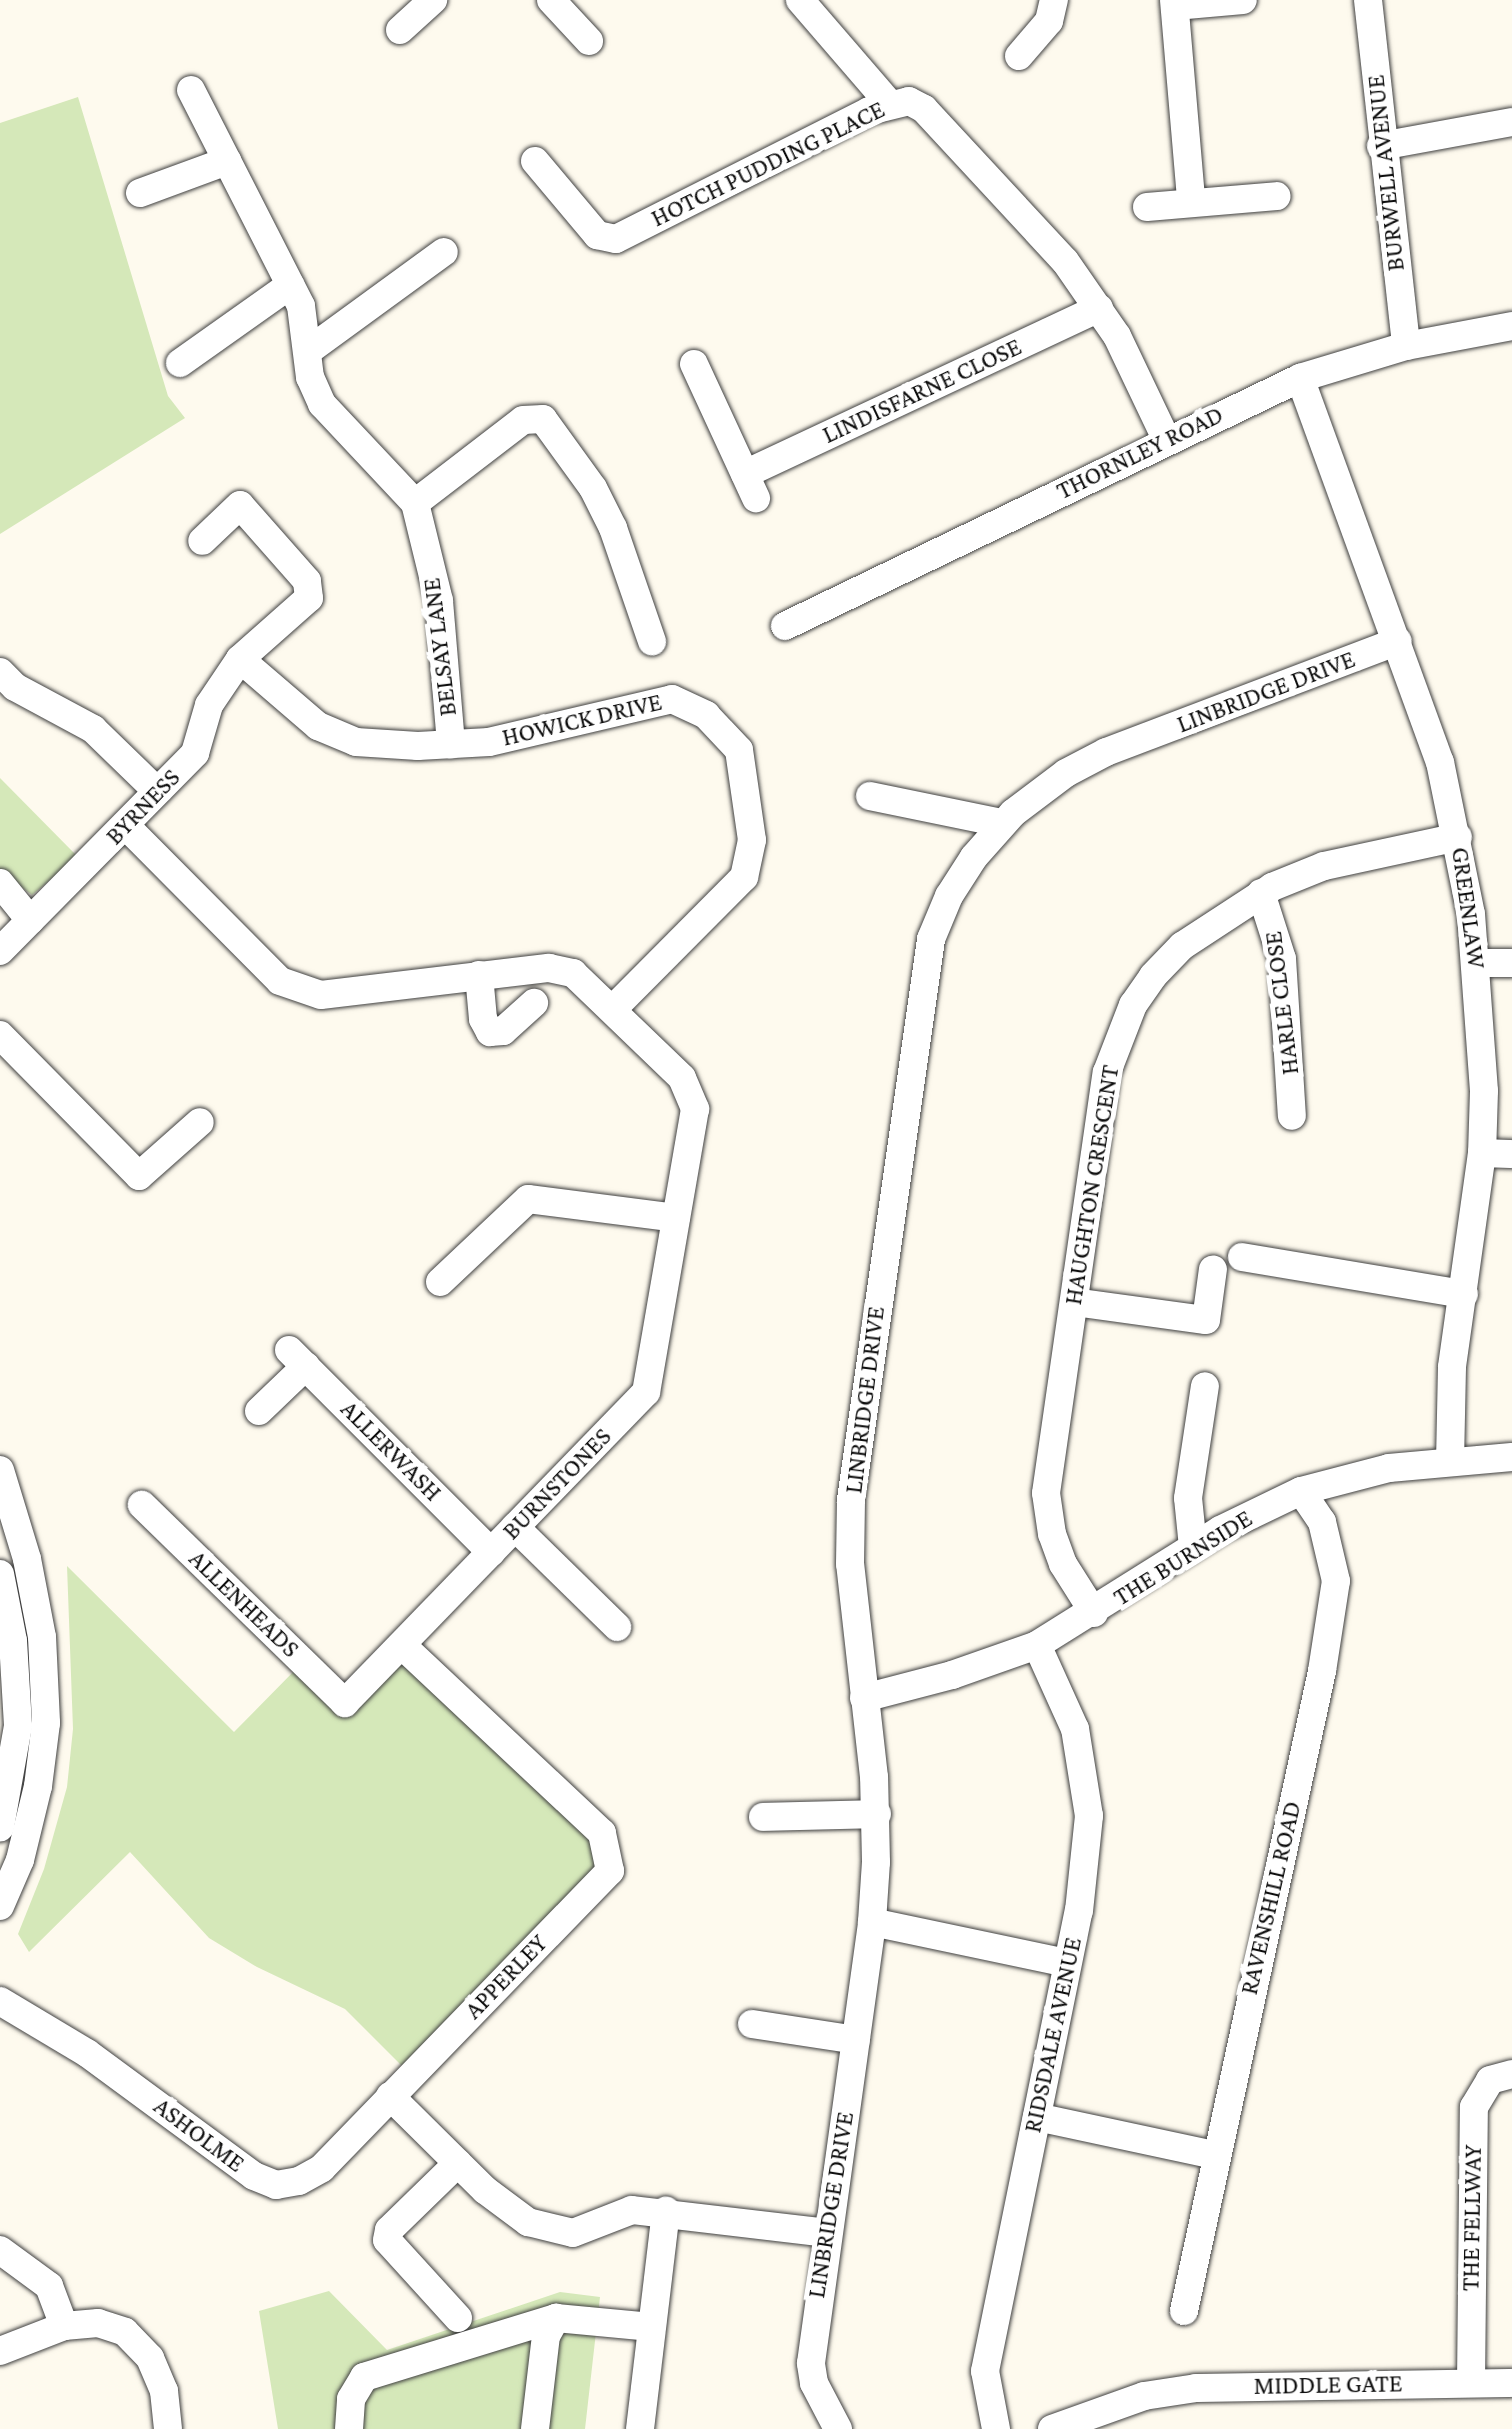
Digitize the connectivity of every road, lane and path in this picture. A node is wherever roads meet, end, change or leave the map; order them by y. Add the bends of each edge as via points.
1 (433, 0) edge
2 (551, 0) edge
3 (800, 0) edge
4 (1054, 0) edge
5 (1244, 0) edge
6 (1368, 0) edge
7 (1174, 3) edge
8 (400, 30) dead end
9 (589, 41) dead end
10 (1019, 56) dead end
11 (191, 90) dead end
12 (890, 103) junction
13 (1512, 122) edge
14 (1381, 146) junction
15 (535, 160) dead end
16 (227, 161) junction
17 (140, 194) dead end
18 (1277, 196) dead end
19 (1192, 200) junction
20 (1147, 207) dead end
21 (444, 252) dead end
22 (290, 285) junction
23 (1099, 308) junction
24 (1512, 326) edge
25 (1406, 346) junction
26 (308, 351) junction
27 (180, 363) dead end
28 (694, 364) dead end
29 (1300, 378) junction
30 (1166, 441) junction
31 (415, 503) junction
32 (202, 541) dead end
33 (784, 626) dead end
34 (652, 641) dead end
35 (1398, 641) junction
36 (240, 659) junction
37 (0, 672) edge
38 (451, 744) junction
39 (157, 791) junction
40 (870, 796) dead end
41 (1002, 824) junction
42 (126, 826) junction
43 (1458, 837) junction
44 (0, 883) edge
45 (1261, 893) junction
46 (30, 920) junction
47 (0, 950) edge
48 (1512, 962) edge
49 (1477, 963) junction
50 (479, 975) junction
51 (534, 1003) dead end
52 (612, 1009) junction
53 (0, 1035) edge
54 (1292, 1116) dead end
55 (200, 1122) dead end
56 (1482, 1154) junction
57 (1512, 1154) edge
58 (676, 1218) junction
59 (1242, 1257) dead end
60 (1213, 1269) dead end
61 (440, 1282) dead end
62 (1464, 1294) junction
63 (1074, 1302) junction
64 (1204, 1386) dead end
65 (260, 1412) dead end
66 (1512, 1457) edge
67 (1450, 1462) junction
68 (0, 1470) edge
69 (1301, 1492) junction
70 (142, 1506) dead end
71 (515, 1527) junction
72 (1194, 1547) junction
73 (491, 1552) junction
74 (0, 1574) edge
75 (1094, 1613) junction
76 (617, 1627) dead end
77 (402, 1645) junction
78 (1037, 1646) junction
79 (864, 1698) junction
80 (346, 1703) joint
81 (876, 1814) junction
82 (763, 1817) dead end
83 (0, 1827) edge
84 (10, 1856) edge
85 (0, 1906) edge
86 (872, 1922) junction
87 (1067, 1963) junction
88 (0, 2001) edge
89 (752, 2024) dead end
90 (856, 2040) junction
91 (1512, 2074) edge
92 (390, 2096) junction
93 (1036, 2117) junction
94 (1214, 2155) junction
95 (458, 2164) junction
96 (666, 2212) junction
97 (827, 2233) junction
98 (0, 2250) edge
99 (1184, 2311) dead end
100 (458, 2318) dead end
101 (556, 2318) junction
102 (64, 2326) junction
103 (652, 2328) junction
104 (0, 2351) edge
105 (1512, 2383) edge
106 (1471, 2384) junction
107 (168, 2429) edge
108 (349, 2429) edge
109 (535, 2429) edge
110 (640, 2429) edge
111 (838, 2429) edge
112 (996, 2429) edge
113 (1052, 2429) edge

1 - 8 street
2 - 9 street
3 - 12 street
4 - 10 street via 1049,22
5 - 7 street
6 - 14 street, BURWELL AVENUE
7 - 19 street
11 - 16 street, BELSAY LANE
12 - 15 street, HOTCH PUDDING PLACE via 616,239 597,235
12 - 23 street, HOTCH PUDDING PLACE via 924,108 1058,253
13 - 14 street
14 - 25 street, BURWELL AVENUE
16 - 17 street
16 - 22 street, BELSAY LANE
18 - 19 street
19 - 20 street
21 - 26 street
22 - 26 street, BELSAY LANE via 301,306
22 - 27 street
23 - 28 street, LINDISFARNE CLOSE via 751,486
23 - 30 street, HOTCH PUDDING PLACE
24 - 25 street, THORNLEY ROAD
25 - 29 street, THORNLEY ROAD
26 - 31 street, BELSAY LANE via 322,404
29 - 30 street, THORNLEY ROAD
29 - 35 street, GREENLAW
30 - 33 street, THORNLEY ROAD
31 - 34 street via 523,420 543,420 612,528
31 - 38 street, BELSAY LANE via 439,601
32 - 36 street, BYRNESS via 240,506 306,582 309,598
35 - 41 street, LINBRIDGE DRIVE via 1106,752 1066,773
35 - 43 street, GREENLAW
36 - 38 street, HOWICK DRIVE via 318,726 356,742
36 - 39 street, BYRNESS via 209,704 195,753
37 - 39 street via 15,687 94,728
38 - 52 street, HOWICK DRIVE via 489,742 672,699 706,715 739,750 752,840 744,877
39 - 42 street, BYRNESS
40 - 41 street
41 - 79 street, LINBRIDGE DRIVE via 950,896 928,958 852,1500 850,1564
42 - 46 street, BYRNESS
42 - 50 street, BURNSTONES via 280,981 321,994
43 - 45 street, HAUGHTON CRESCENT via 1324,866
43 - 49 street, GREENLAW
44 - 46 street
45 - 54 street, HARLE CLOSE via 1282,959
45 - 63 street, HAUGHTON CRESCENT via 1182,946 1152,976 1127,1018 1107,1072
46 - 47 street, BYRNESS
48 - 49 street
49 - 56 street, GREENLAW
50 - 51 street via 490,1032 503,1031
50 - 52 street, BURNSTONES via 573,972
52 - 58 street, BURNSTONES via 682,1078 695,1109
53 - 55 street via 139,1176
56 - 57 street
56 - 62 street, GREENLAW
58 - 61 street via 528,1199
58 - 71 street, BURNSTONES via 646,1392
59 - 62 street
60 - 63 street via 1206,1320
62 - 67 street, GREENLAW via 1452,1367
63 - 75 street, HAUGHTON CRESCENT via 1046,1494 1062,1564
64 - 72 street via 1188,1498
65 - 73 street, ALLERWASH via 298,1358
66 - 67 street, THE BURNSIDE
67 - 69 street, THE BURNSIDE via 1389,1468
68 - 84 street via 42,1637 46,1723 38,1786
69 - 72 street, THE BURNSIDE
69 - 94 street, RAVENSHILL ROAD via 1322,1522 1336,1582
70 - 80 street, ALLENHEADS
71 - 73 street, BURNSTONES
71 - 76 street
72 - 75 street, THE BURNSIDE
73 - 77 street, BURNSTONES
74 - 83 street via 13,1641 18,1726
75 - 78 street, THE BURNSIDE
77 - 80 street, BURNSTONES
77 - 92 street, APPERLEY via 602,1833 610,1871
78 - 79 street, THE BURNSIDE
78 - 87 street, RIDSDALE AVENUE via 1075,1729 1089,1816
79 - 81 street, LINBRIDGE DRIVE
81 - 82 street
81 - 86 street, LINBRIDGE DRIVE
84 - 85 street
86 - 87 street
86 - 90 street, LINBRIDGE DRIVE
87 - 93 street, RIDSDALE AVENUE
88 - 92 street, ASHOLME via 87,2053 254,2176 276,2184 299,2182 322,2168
89 - 90 street
90 - 97 street, LINBRIDGE DRIVE
91 - 106 street, THE FELLWAY via 1490,2080 1474,2106
92 - 95 street
93 - 94 street
93 - 112 street, RIDSDALE AVENUE via 985,2371
94 - 99 street, RAVENSHILL ROAD
95 - 96 street via 528,2222 573,2233 632,2210
95 - 100 street via 388,2236 393,2250
96 - 97 street
96 - 103 street
97 - 111 street, LINBRIDGE DRIVE via 811,2362 818,2394
98 - 102 street via 49,2286
101 - 103 street
101 - 108 street via 364,2377 351,2399
101 - 109 street via 546,2336
102 - 104 street
102 - 107 street via 98,2322 125,2332 150,2358 164,2391
103 - 110 street
105 - 106 street, MIDDLE GATE
106 - 113 street, MIDDLE GATE via 1256,2385 1144,2396

